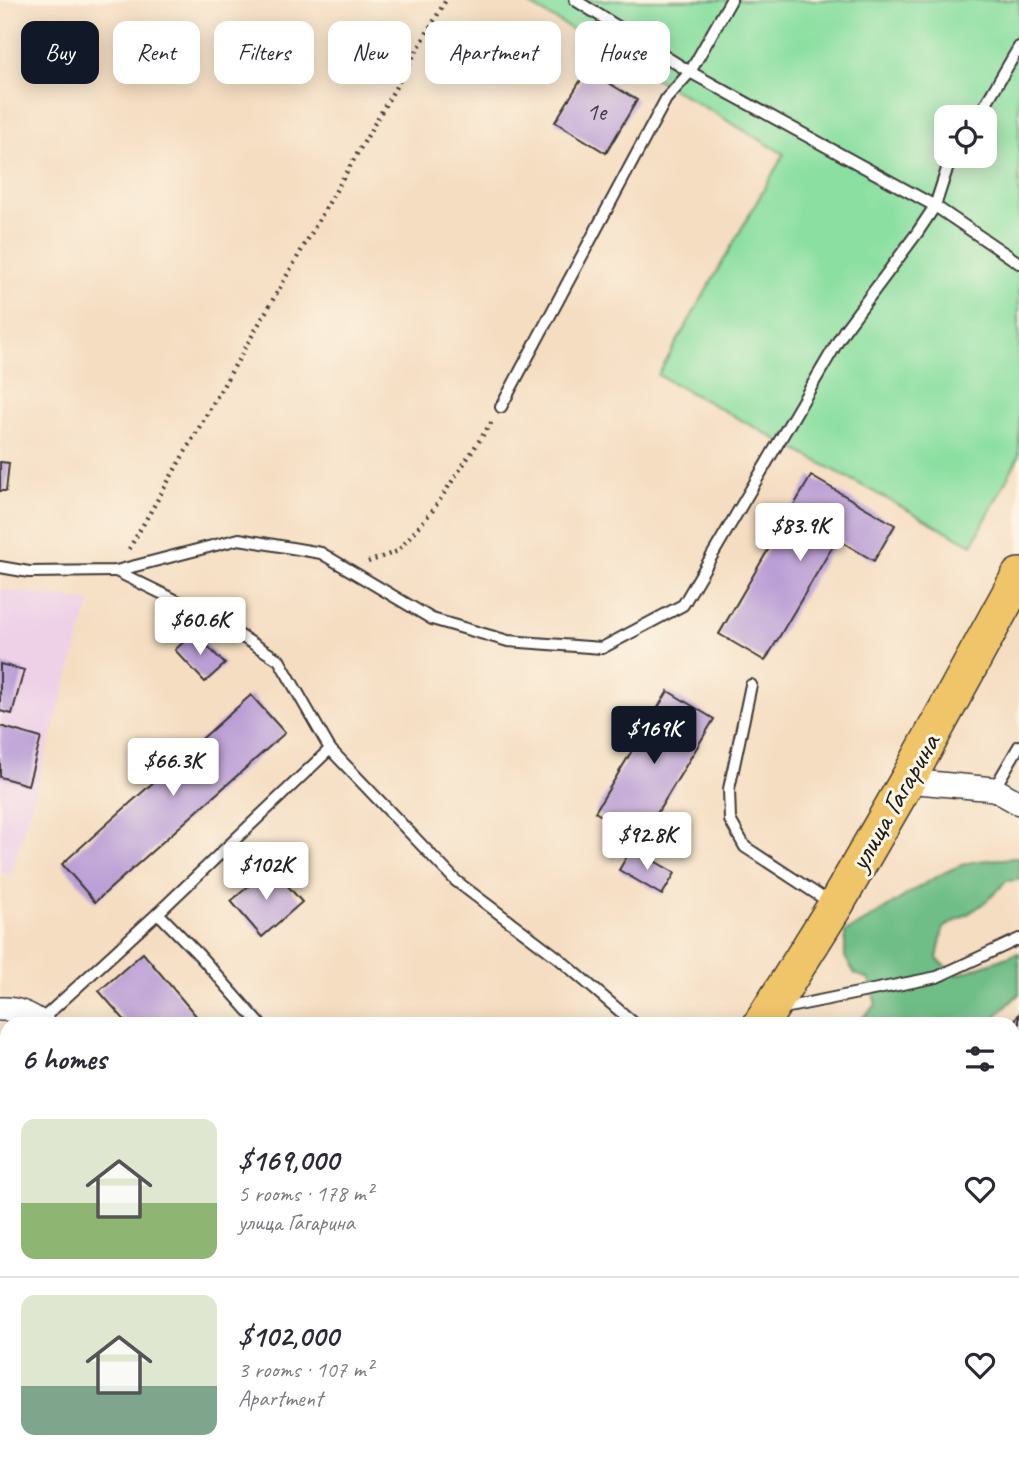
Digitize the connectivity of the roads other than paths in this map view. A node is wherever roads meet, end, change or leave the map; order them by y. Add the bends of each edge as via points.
1 (575, 0) edge
2 (731, 0) edge
3 (1019, 47) edge
4 (690, 72) junction
5 (985, 105) edge
6 (948, 168) edge
7 (935, 206) junction
8 (1019, 262) edge
9 (501, 407) road end
10 (0, 568) edge
11 (116, 571) junction
12 (1019, 576) edge
13 (751, 685) dead end
14 (1019, 746) edge
15 (330, 749) junction
16 (907, 781) junction
17 (994, 789) junction
18 (1019, 803) edge
19 (835, 906) junction
20 (158, 913) junction
21 (1019, 939) edge
22 (0, 1009) edge
23 (33, 1017) edge
24 (46, 1017) edge
25 (254, 1017) edge
26 (627, 1017) edge
27 (765, 1017) edge

1 - 4 lane
2 - 4 lane
3 - 5 lane
4 - 7 lane
4 - 9 lane via 666,99
6 - 7 lane
7 - 8 lane
7 - 11 lane via 844,331 683,605 601,648 508,641 432,619 321,553 239,539
10 - 11 lane
11 - 15 lane via 212,618 279,660
12 - 16 main road, улица Гагарина
13 - 19 lane via 729,789 730,820 745,847
14 - 17 lane
15 - 20 lane
15 - 26 lane via 456,881
16 - 17 street
16 - 19 main road, улица Гагарина
17 - 18 street
19 - 27 main road, улица Гагарина
20 - 24 lane
20 - 25 lane
21 - 27 lane via 937,977
22 - 23 street

